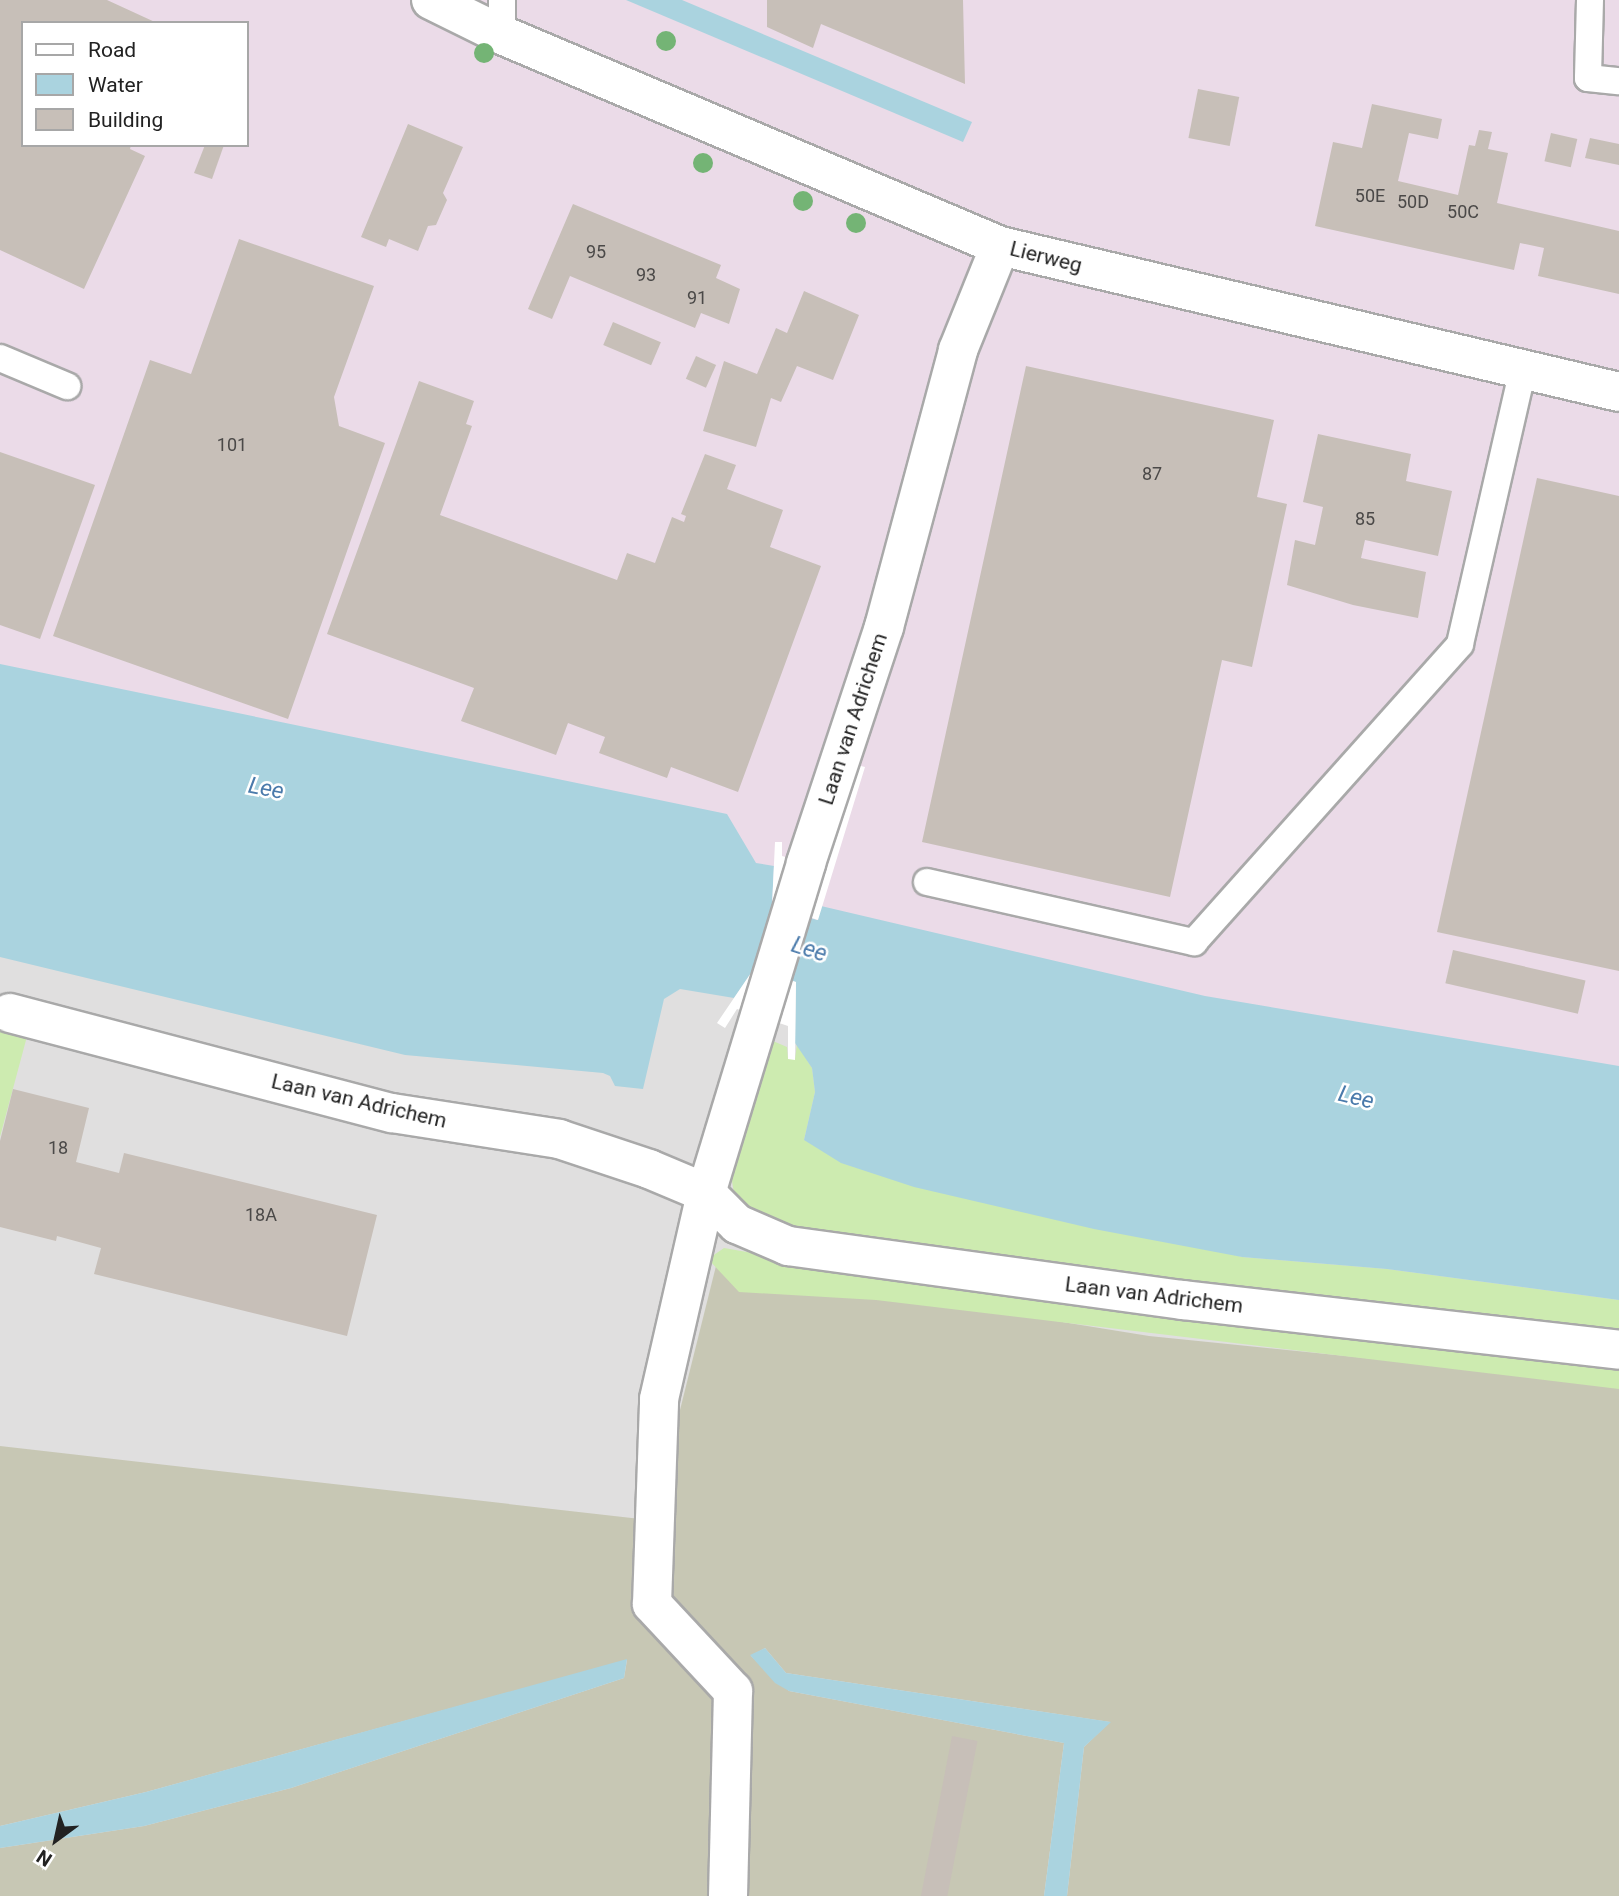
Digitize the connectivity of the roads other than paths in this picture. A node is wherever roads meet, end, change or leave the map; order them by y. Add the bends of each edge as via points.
1 (431, 0) edge
2 (1590, 0) edge
3 (502, 18) edge
4 (1619, 81) edge
5 (1000, 246) junction
6 (0, 358) edge
7 (1523, 370) junction
8 (67, 386) dead end
9 (1619, 392) edge
10 (927, 882) dead end
11 (10, 1013) dead end
12 (706, 1193) junction
13 (1619, 1350) edge
14 (728, 1896) edge

1 - 3 street, Lierweg
2 - 4 lane via 1588,78
3 - 5 street, Lierweg
5 - 7 street, Lierweg
5 - 12 street, Laan van Adrichem via 958,350 884,627 806,863
6 - 8 lane
7 - 9 street, Lierweg
7 - 10 lane via 1460,644 1194,942
11 - 12 street, Laan van Adrichem via 392,1113 559,1139
12 - 13 street, Laan van Adrichem via 737,1224 788,1246 1183,1300
12 - 14 street, Laan van Adrichem via 659,1399 652,1604 733,1691

